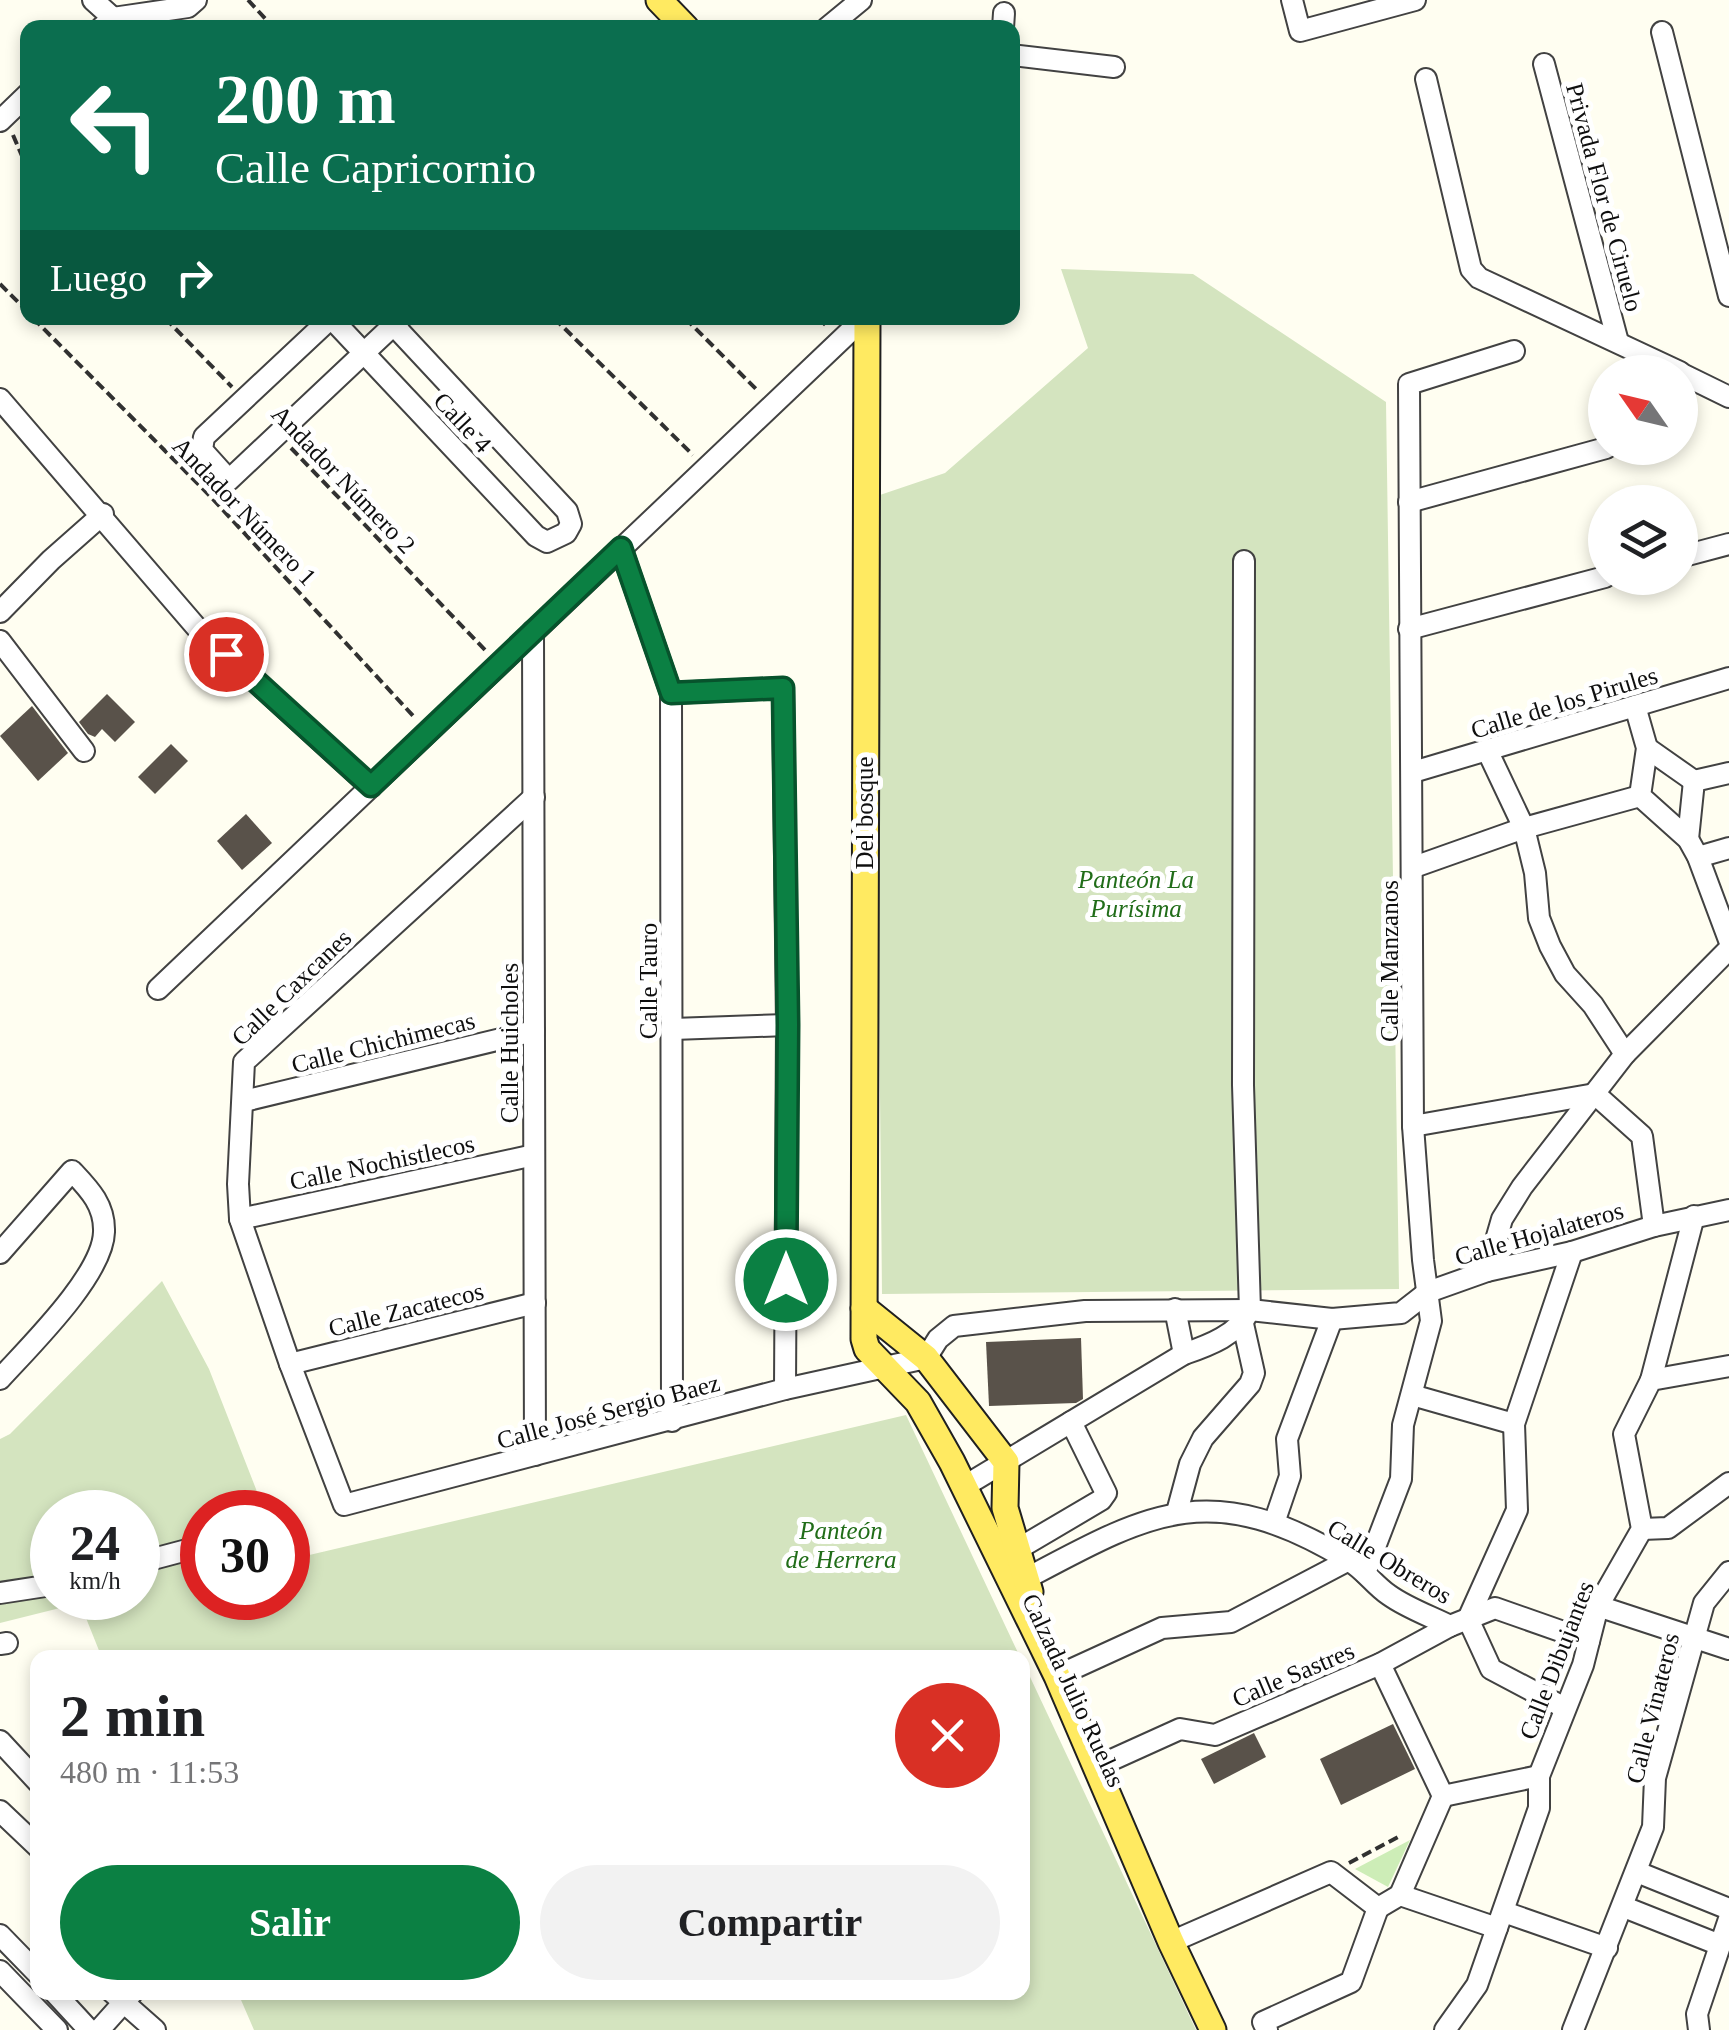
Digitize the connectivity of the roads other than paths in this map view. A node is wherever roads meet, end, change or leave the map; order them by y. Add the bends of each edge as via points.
1 (196, 0) edge
2 (660, 0) edge
3 (861, 0) edge
4 (1292, 0) edge
5 (1415, 0) edge
6 (122, 20) edge
7 (679, 20) edge
8 (837, 20) edge
9 (1662, 32) dead end
10 (1020, 55) edge
11 (1544, 64) dead end
12 (1114, 67) dead end
13 (1426, 79) dead end
14 (1729, 296) edge
15 (324, 325) edge
16 (338, 325) edge
17 (389, 325) edge
18 (399, 325) edge
19 (858, 325) edge
20 (865, 325) edge
21 (1618, 342) junction
22 (1514, 351) dead end
23 (364, 353) junction
24 (1644, 355) edge
25 (1698, 382) edge
26 (1729, 397) edge
27 (0, 399) edge
28 (1588, 453) edge
29 (1409, 502) junction
30 (103, 514) junction
31 (1729, 544) edge
32 (621, 548) junction
33 (1698, 552) edge
34 (1244, 561) dead end
35 (1588, 582) edge
36 (0, 612) edge
37 (1410, 630) junction
38 (533, 632) junction
39 (0, 641) edge
40 (1729, 678) edge
41 (671, 693) junction
42 (1635, 706) junction
43 (1647, 748) junction
44 (84, 751) dead end
45 (1488, 752) junction
46 (1413, 772) junction
47 (1729, 772) edge
48 (1694, 780) junction
49 (371, 786) junction
50 (534, 796) junction
51 (1640, 796) junction
52 (1524, 828) junction
53 (1693, 848) junction
54 (1729, 848) edge
55 (1414, 867) junction
56 (1729, 940) edge
57 (1729, 949) edge
58 (158, 988) dead end
59 (788, 1025) junction
60 (673, 1029) junction
61 (534, 1031) junction
62 (1625, 1054) junction
63 (1595, 1094) junction
64 (244, 1101) junction
65 (1413, 1126) junction
66 (534, 1155) junction
67 (1729, 1210) edge
68 (1694, 1216) junction
69 (240, 1219) junction
70 (1654, 1226) junction
71 (1572, 1252) junction
72 (0, 1253) edge
73 (1487, 1271) junction
74 (1428, 1292) junction
75 (534, 1303) junction
76 (864, 1308) junction
77 (1175, 1309) junction
78 (1246, 1317) junction
79 (1332, 1319) junction
80 (1184, 1354) junction
81 (926, 1358) junction
82 (290, 1364) junction
83 (1729, 1366) edge
84 (886, 1370) junction
85 (0, 1379) edge
86 (1651, 1380) junction
87 (786, 1389) junction
88 (1412, 1395) junction
89 (672, 1421) junction
90 (1071, 1422) junction
91 (1514, 1424) junction
92 (535, 1455) junction
93 (1006, 1462) junction
94 (1729, 1483) edge
95 (964, 1487) junction
96 (344, 1506) joint
97 (1178, 1512) junction
98 (1274, 1523) junction
99 (1642, 1529) junction
100 (1007, 1556) junction
101 (1357, 1566) junction
102 (1729, 1572) edge
103 (1017, 1583) junction
104 (30, 1588) edge
105 (0, 1593) edge
106 (1598, 1606) junction
107 (1459, 1622) junction
108 (1696, 1636) junction
109 (1588, 1641) junction
110 (1729, 1649) edge
111 (1380, 1664) junction
112 (1062, 1674) junction
113 (1565, 1708) junction
114 (0, 1742) edge
115 (1102, 1765) junction
116 (30, 1774) edge
117 (1539, 1776) junction
118 (1443, 1796) junction
119 (0, 1811) edge
120 (30, 1839) edge
121 (1638, 1872) junction
122 (1400, 1895) junction
123 (1624, 1906) junction
124 (1378, 1908) junction
125 (1729, 1909) edge
126 (1500, 1920) junction
127 (1729, 1920) edge
128 (0, 1935) edge
129 (1177, 1939) junction
130 (1720, 1945) junction
131 (1606, 1948) junction
132 (30, 1966) edge
133 (0, 1971) edge
134 (61, 2000) edge
135 (120, 2000) edge
136 (127, 2000) edge
137 (1265, 2026) edge
138 (57, 2030) edge
139 (89, 2030) edge
140 (99, 2030) edge
141 (154, 2030) edge
142 (1213, 2030) edge
143 (1226, 2030) edge
144 (1445, 2030) edge
145 (1573, 2030) edge
146 (1699, 2030) edge

1 - 6 street
2 - 7 main road
3 - 8 street
4 - 5 street via 1300,31
9 - 14 street
10 - 12 street
11 - 21 street, Privada Flor de Ciruelo
13 - 21 street via 1472,269
15 - 23 street via 204,438 202,450 229,480
16 - 23 street, Calle 4
17 - 23 street
18 - 23 street, Calle 4 via 567,510 566,533 546,542 536,536
19 - 32 street
20 - 76 main road, Del bosque
21 - 24 street
22 - 29 street, Calle Manzanos via 1409,384
25 - 26 street
27 - 30 street
28 - 29 street
29 - 37 street, Calle Manzanos
30 - 36 street
30 - 49 street via 198,628
31 - 33 street
32 - 38 street
32 - 41 street, Calle Tauro
34 - 78 street
35 - 37 street
37 - 46 street, Calle Manzanos
38 - 49 street
38 - 50 street, Calle Huicholes
39 - 44 street
40 - 42 street, Calle de los Pirules
41 - 59 street via 783,688
41 - 60 street, Calle Tauro
42 - 43 street
42 - 45 street, Calle de los Pirules
43 - 48 street
43 - 51 street
45 - 46 street, Calle de los Pirules
45 - 52 street
46 - 55 street, Calle Manzanos
47 - 48 street
48 - 53 street
49 - 58 street
50 - 61 street, Calle Huicholes
50 - 64 street, Calle Caxcanes via 244,1062
51 - 52 street
51 - 53 street
52 - 55 street
52 - 62 street via 1550,946
53 - 54 street
53 - 56 street
55 - 65 street, Calle Manzanos
57 - 62 street
59 - 60 street
59 - 87 street
60 - 89 street, Calle Tauro
61 - 64 street, Calle Chichimecas
61 - 66 street, Calle Huicholes
62 - 63 street
63 - 65 street
63 - 70 street via 1642,1136
63 - 73 street via 1502,1219
64 - 69 street, Calle Caxcanes
65 - 74 street, Calle Manzanos
66 - 69 street, Calle Nochistlecos
66 - 75 street, Calle Huicholes
67 - 68 street, Calle Hojalateros
68 - 70 street, Calle Hojalateros
68 - 86 street
69 - 82 street, Calle Caxcanes
70 - 71 street, Calle Hojalateros
71 - 73 street, Calle Hojalateros
71 - 91 street
72 - 85 street via 72,1171 94,1194 104,1236 80,1287
73 - 74 street, Calle Hojalateros
74 - 79 street, Calle Hojalateros via 1401,1313
74 - 88 street, Calle Manzanos via 1431,1321
75 - 82 street, Calle Zacatecos
75 - 92 street, Calle Huicholes
76 - 81 main road
76 - 84 main road, Del bosque via 867,1349
77 - 78 street, Calle Hojalateros
77 - 80 street
77 - 81 street, Calle Hojalateros via 974,1322 946,1330
78 - 79 street, Calle Hojalateros
78 - 80 street via 1210,1345
78 - 97 street via 1254,1373 1203,1438
79 - 98 street via 1287,1438 1290,1476
80 - 90 street
81 - 84 street, Calle Hojalateros
81 - 93 main road
82 - 96 street, Calle Caxcanes
83 - 86 street
84 - 87 street, Calle José Sergio Baez
84 - 95 main road, Calzada Julio Ruelas via 918,1402
86 - 99 street via 1624,1434
87 - 89 street, Calle José Sergio Baez
88 - 91 street
88 - 101 street, Calle Manzanos via 1403,1425 1401,1479
89 - 92 street, Calle José Sergio Baez
90 - 93 street
90 - 100 street via 1106,1494
91 - 107 street via 1517,1510
92 - 96 street, Calle José Sergio Baez
93 - 95 street
93 - 100 main road, Calzada Julio Ruelas
94 - 99 street via 1668,1528
95 - 100 main road, Calzada Julio Ruelas
97 - 98 street, Calle Obreros via 1212,1510
97 - 103 street, Calle Obreros via 1106,1536
98 - 101 street, Calle Obreros
99 - 106 street, Calle Dibujantes
100 - 103 main road, Calzada Julio Ruelas
101 - 107 street, Calle Obreros via 1388,1595
101 - 112 street via 1230,1622 1162,1628
102 - 108 street, Calle Vinateros via 1704,1603
103 - 112 main road, Calzada Julio Ruelas
104 - 105 street
106 - 108 street
106 - 109 street, Calle Dibujantes
107 - 109 street, Calle Sastres via 1495,1608
107 - 111 street, Calle Sastres
107 - 113 street via 1490,1670
108 - 110 street
108 - 121 street, Calle Vinateros via 1655,1778 1654,1827
109 - 113 street, Calle Dibujantes
111 - 115 street, Calle Sastres via 1215,1735 1180,1729
111 - 118 street
112 - 115 main road, Calzada Julio Ruelas
113 - 117 street, Calle Dibujantes
114 - 116 street
115 - 129 main road, Calzada Julio Ruelas
117 - 118 street
117 - 126 street, Calle Dibujantes via 1539,1808
118 - 122 street
119 - 120 street
121 - 123 street, Calle Vinateros
121 - 125 street
122 - 124 street
122 - 126 street
123 - 130 street
123 - 131 street, Calle Vinateros
124 - 129 street via 1331,1872
124 - 137 street via 1351,1982
126 - 131 street
126 - 144 street, Calle Dibujantes via 1477,1985
127 - 130 street
128 - 132 street
129 - 142 main road, Calzada Julio Ruelas
129 - 143 main road, Calzada Julio Ruelas
130 - 146 street
131 - 145 street, Calle Vinateros
133 - 138 street
134 - 139 street
135 - 140 street
136 - 141 street

